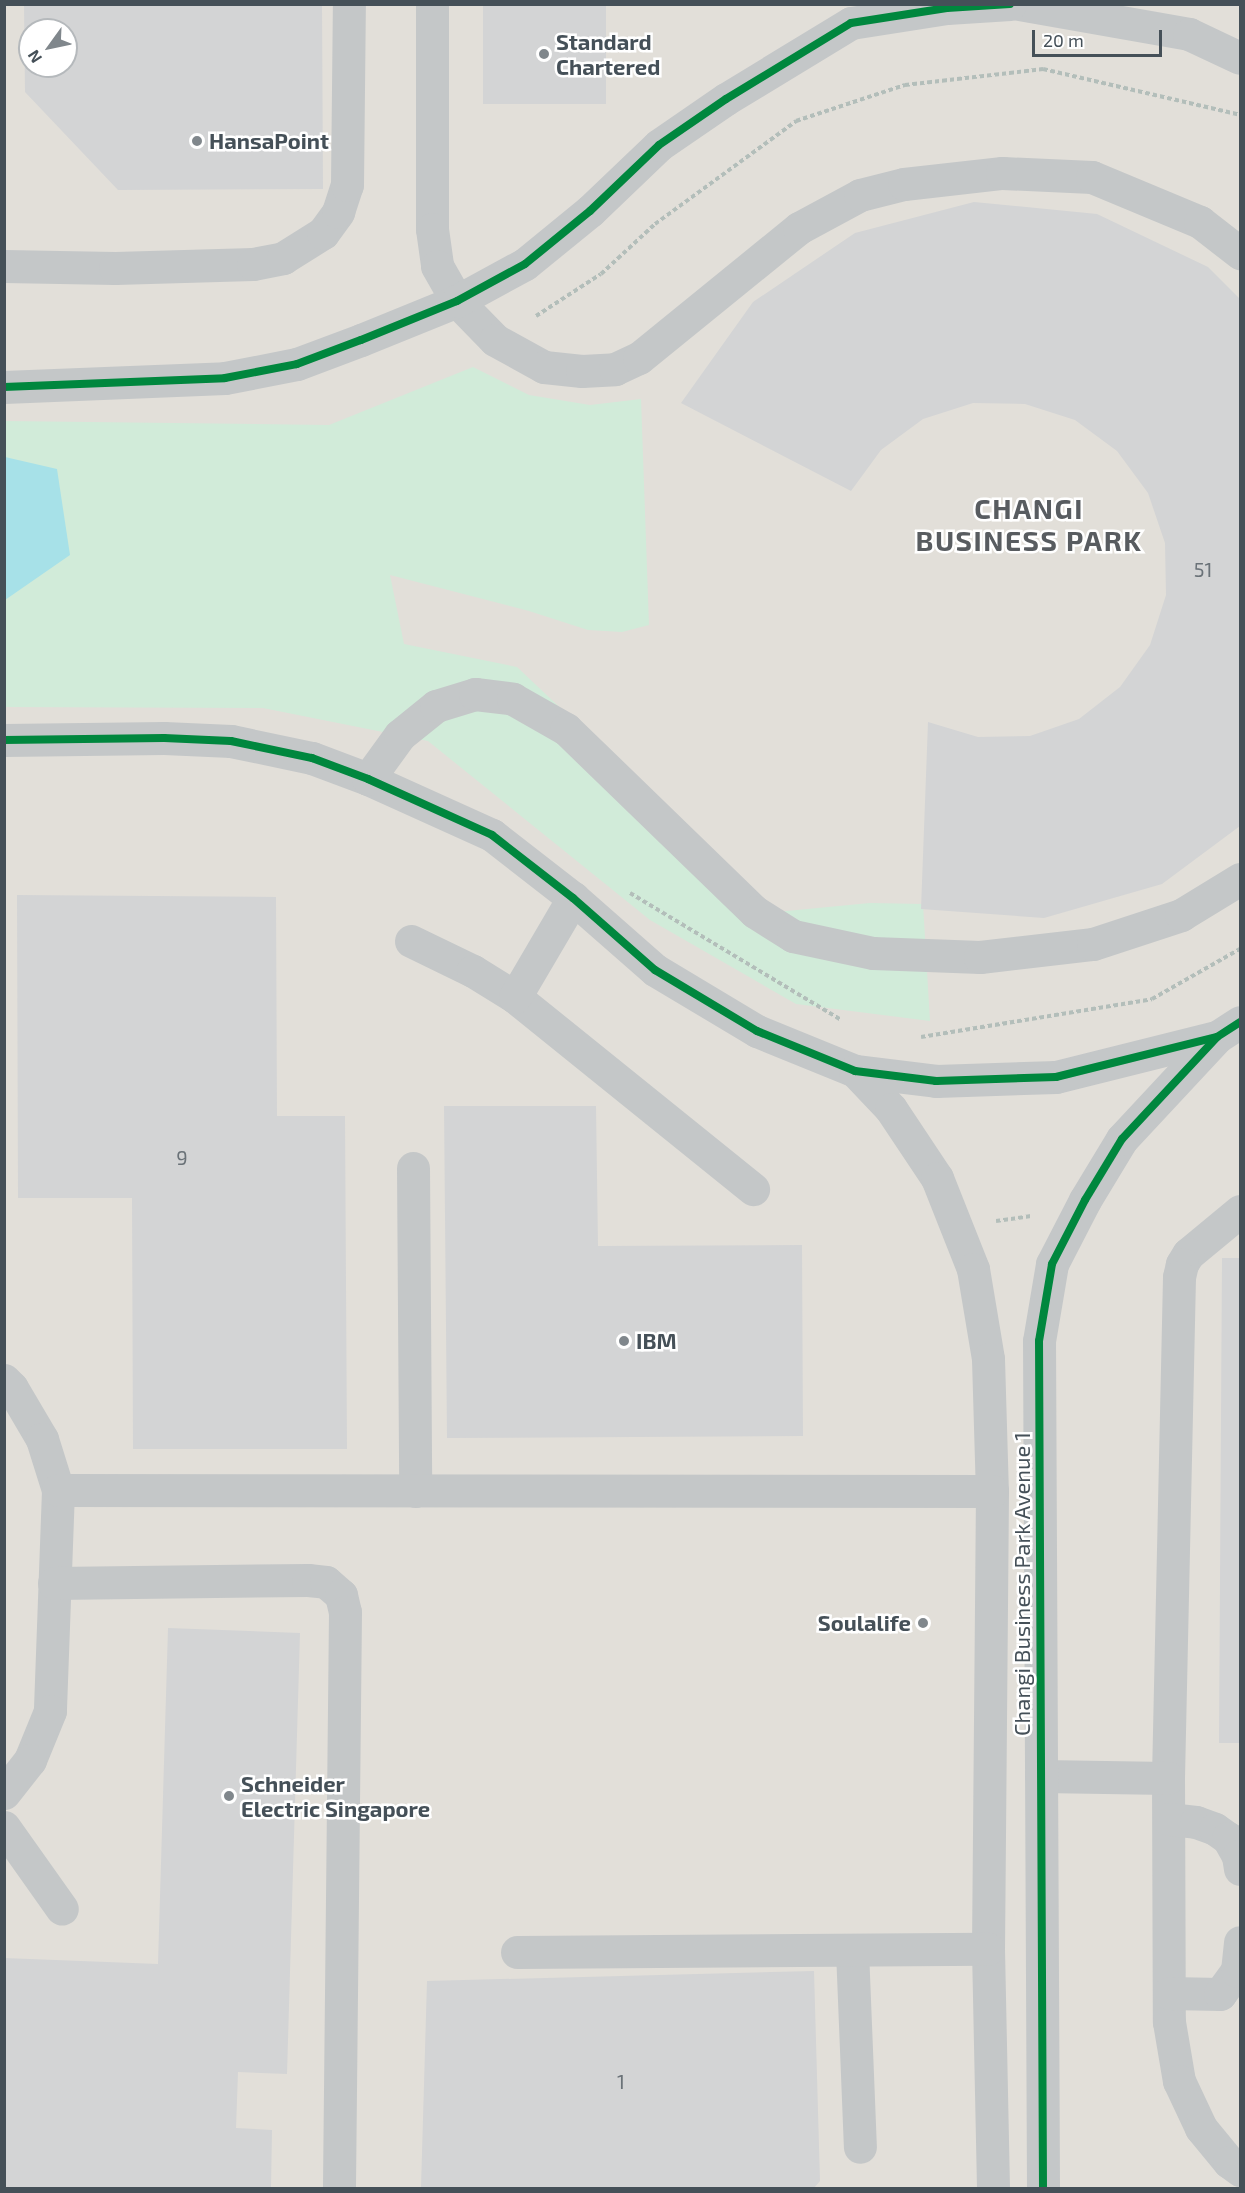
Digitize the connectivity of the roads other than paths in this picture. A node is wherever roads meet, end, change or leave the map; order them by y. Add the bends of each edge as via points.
1 (349, 4) edge
2 (432, 4) edge
3 (1011, 4) edge
4 (1019, 4) edge
5 (1163, 4) edge
6 (861, 14) edge
7 (1189, 34) junction
8 (1240, 58) edge
9 (1240, 253) edge
10 (4, 266) edge
11 (457, 301) junction
12 (4, 387) edge
13 (4, 740) edge
14 (368, 779) junction
15 (1240, 879) edge
16 (573, 898) junction
17 (411, 940) dead end
18 (515, 996) junction
19 (1229, 1029) edge
20 (855, 1071) junction
21 (413, 1168) dead end
22 (753, 1189) dead end
23 (1240, 1212) edge
24 (4, 1380) edge
25 (58, 1490) junction
26 (415, 1491) junction
27 (992, 1491) junction
28 (54, 1583) junction
29 (1041, 1776) junction
30 (1168, 1778) junction
31 (4, 1793) edge
32 (1169, 1819) junction
33 (4, 1827) edge
34 (1240, 1869) edge
35 (62, 1909) dead end
36 (1240, 1942) edge
37 (988, 1949) junction
38 (852, 1950) junction
39 (517, 1952) dead end
40 (1169, 1993) junction
41 (860, 2147) dead end
42 (1042, 2149) junction
43 (1240, 2170) edge
44 (993, 2174) edge
45 (339, 2188) edge
46 (979, 2188) edge
47 (1043, 2188) edge
48 (1054, 2188) edge

1 - 10 street via 347,185 338,212 323,233 283,258 252,264
2 - 11 street via 432,229 437,266
3 - 6 street
4 - 7 street
5 - 7 street
6 - 11 street via 659,145 590,211 525,264
7 - 8 street
9 - 11 street via 1200,222 1092,177 1002,173 904,184 860,195 799,228 639,358 615,369 544,367 495,340
11 - 12 street via 297,364 225,378
13 - 14 street via 231,741 312,758
14 - 15 street via 400,735 436,706 475,694 513,699 566,729 755,912 793,936 873,954 980,957 1093,944 1182,915
14 - 16 street via 492,835
16 - 18 street
16 - 20 street via 655,970 757,1031
17 - 18 street
18 - 22 street
19 - 20 street via 1056,1077 936,1081
19 - 29 street, Changi Business Park Avenue 1 via 1122,1139 1052,1264 1039,1341
20 - 27 street, Changi Business Park Avenue 1 via 891,1109 937,1178 973,1269 988,1359
21 - 26 street
23 - 30 street via 1188,1254 1179,1277
24 - 25 street via 42,1439
25 - 26 street
25 - 28 street
26 - 27 street
27 - 37 street, Changi Business Park Avenue 1
28 - 31 street via 50,1710 30,1760
28 - 45 street via 308,1580 326,1582 341,1595 345,1611
29 - 30 street
29 - 42 street, Changi Business Park Avenue 1
30 - 32 street
32 - 34 street via 1197,1822 1228,1838
32 - 40 street
33 - 35 street
36 - 40 street via 1237,1971 1220,1994
37 - 38 street
37 - 44 street, Changi Business Park Avenue 1
38 - 39 street
38 - 41 street
40 - 43 street via 1169,2022 1179,2081 1201,2128
42 - 47 street, Changi Business Park Avenue 1
42 - 48 street
44 - 46 street

